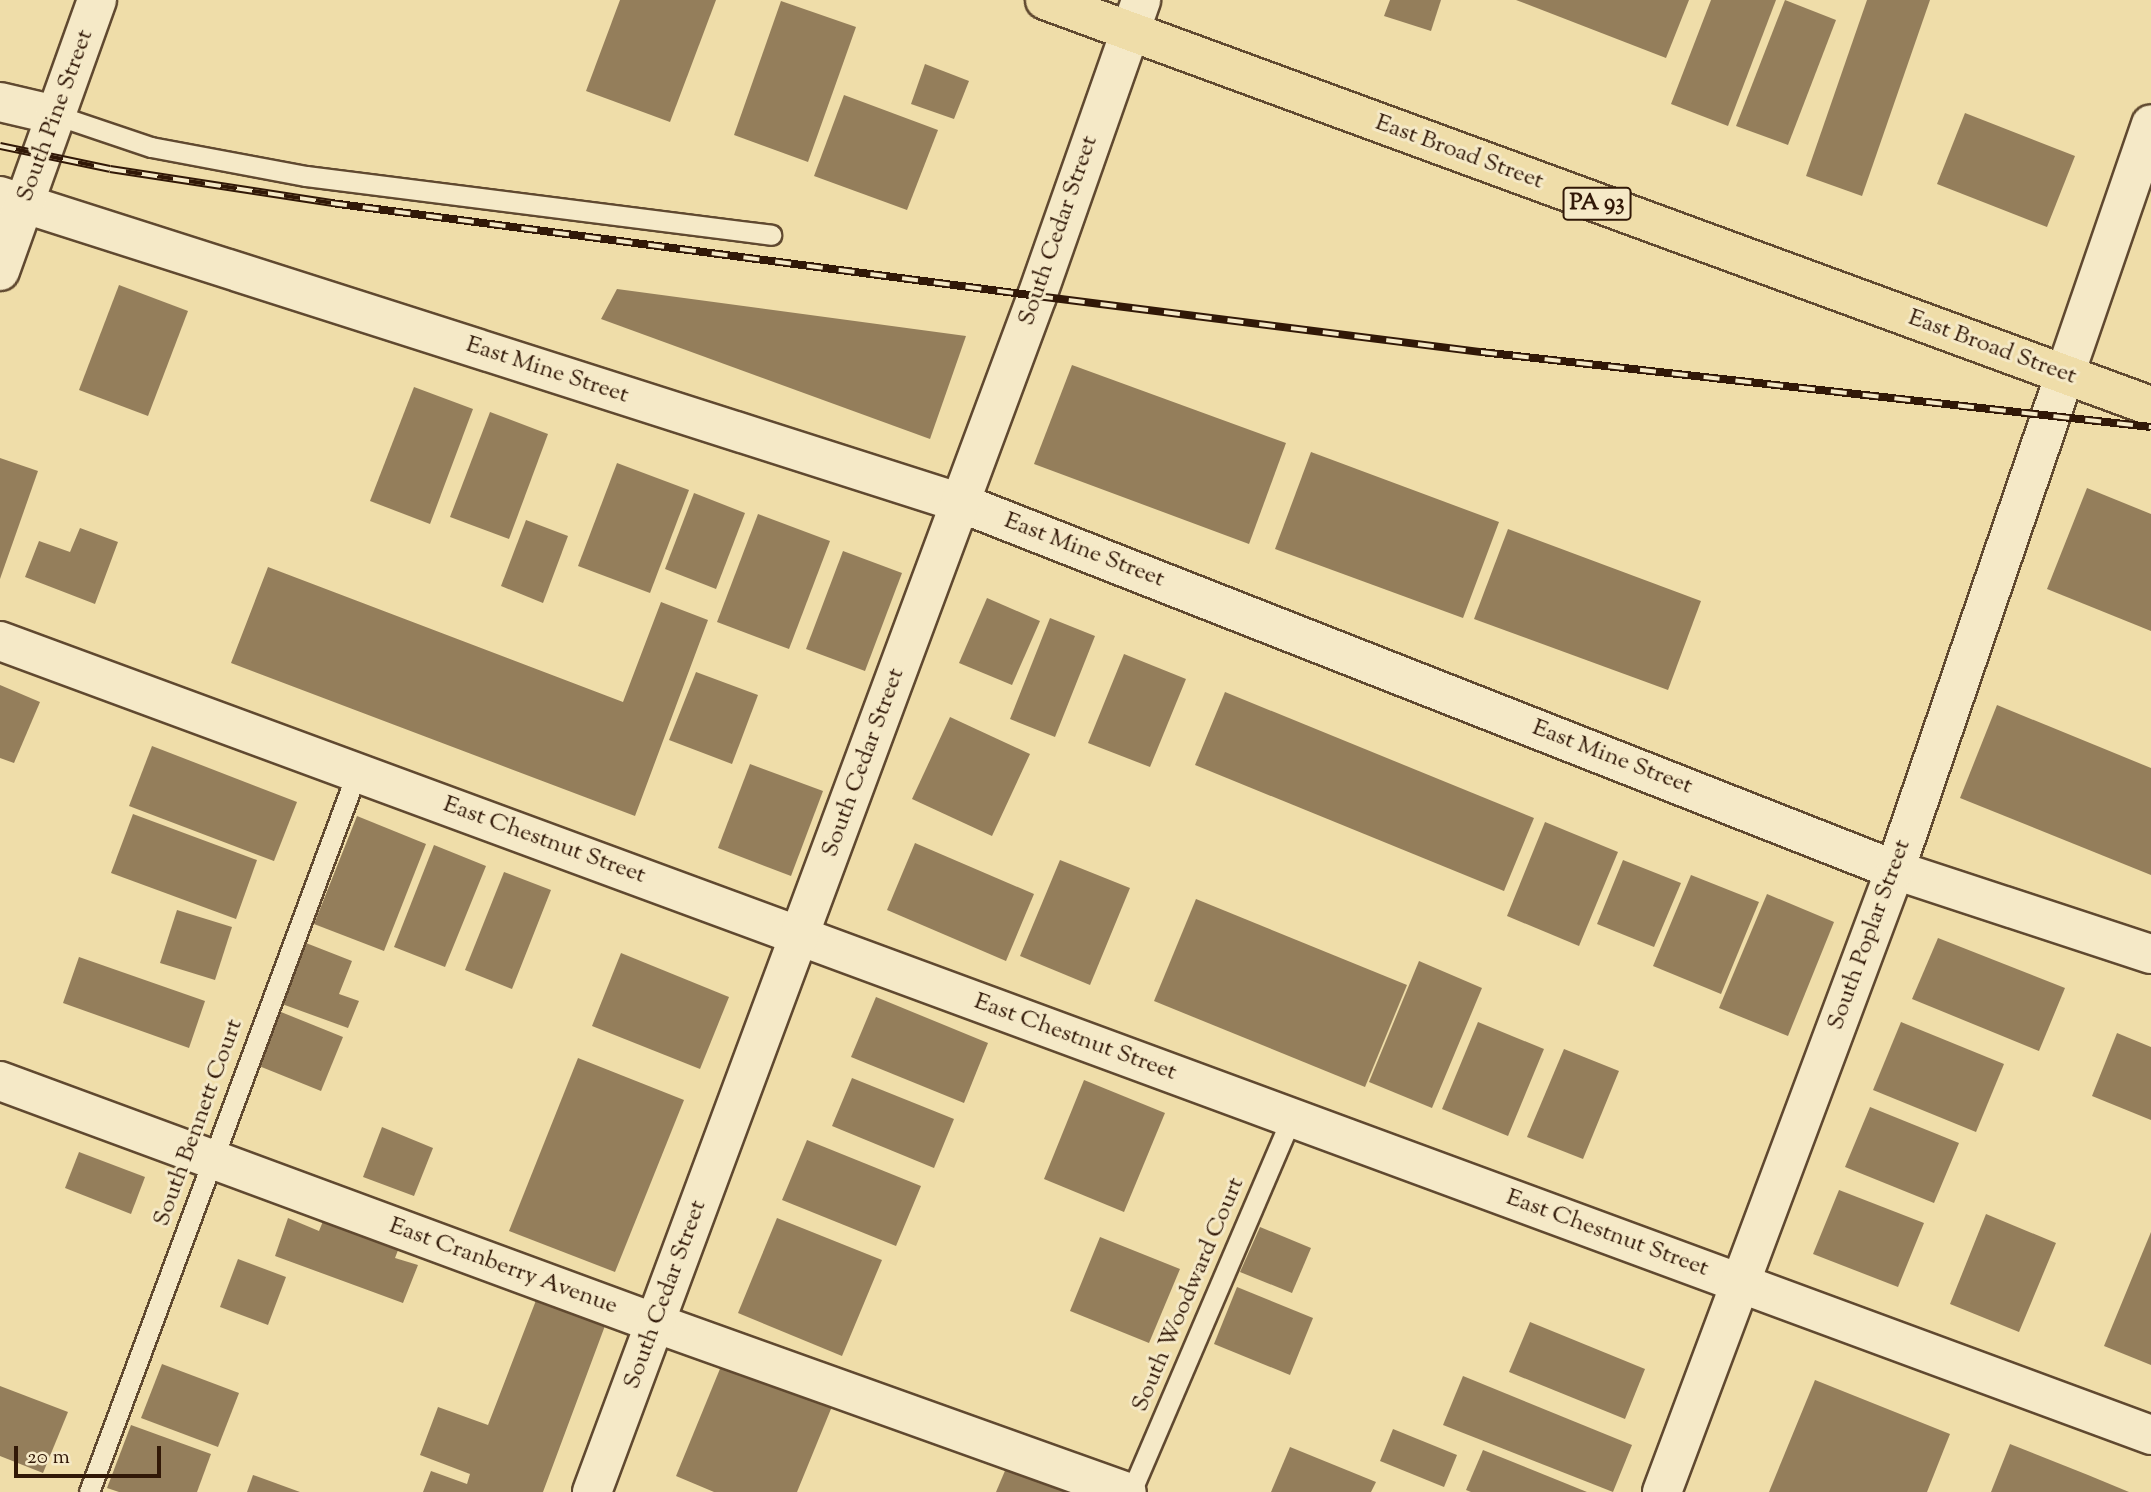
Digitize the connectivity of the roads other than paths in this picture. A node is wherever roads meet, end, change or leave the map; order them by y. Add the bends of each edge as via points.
1 (97, 0) edge
2 (1045, 0) edge
3 (1135, 16) edge
4 (0, 102) edge
5 (56, 115) junction
6 (2151, 124) edge
7 (12, 200) edge
8 (771, 235) dead end
9 (0, 271) edge
10 (2065, 374) junction
11 (2151, 406) edge
12 (961, 503) junction
13 (0, 640) edge
14 (357, 772) junction
15 (1895, 870) junction
16 (800, 936) junction
17 (2151, 954) edge
18 (0, 1081) edge
19 (1291, 1118) junction
20 (212, 1159) junction
21 (1741, 1283) junction
22 (655, 1323) junction
23 (2151, 1435) edge
24 (89, 1492) edge
25 (592, 1492) edge
26 (1129, 1492) edge
27 (1662, 1492) edge

1 - 5 street, South Pine Street
2 - 3 highway, East Broad Street / PA 93
3 - 10 highway, East Broad Street / PA 93
3 - 12 street, South Cedar Street
4 - 5 street
5 - 7 street, South Pine Street
5 - 8 lane via 151,147 306,176
6 - 10 street, South Poplar Street
7 - 9 street, South Pine Street
7 - 12 street, East Mine Street
10 - 11 highway, East Broad Street / PA 93
10 - 15 street, South Poplar Street
12 - 15 street, East Mine Street
12 - 16 street, South Cedar Street
13 - 14 street, East Chestnut Street
14 - 16 street, East Chestnut Street
14 - 20 lane, South Bennett Court
15 - 17 street, East Mine Street
15 - 21 street, South Poplar Street
16 - 19 street, East Chestnut Street
16 - 22 street, South Cedar Street
18 - 20 street, East Cranberry Avenue
19 - 21 street, East Chestnut Street
19 - 26 lane, South Woodward Court
20 - 22 street, East Cranberry Avenue
20 - 24 lane, South Bennett Court
21 - 23 street, East Chestnut Street
21 - 27 street, South Poplar Street
22 - 25 street, South Cedar Street
22 - 26 street, East Cranberry Avenue

